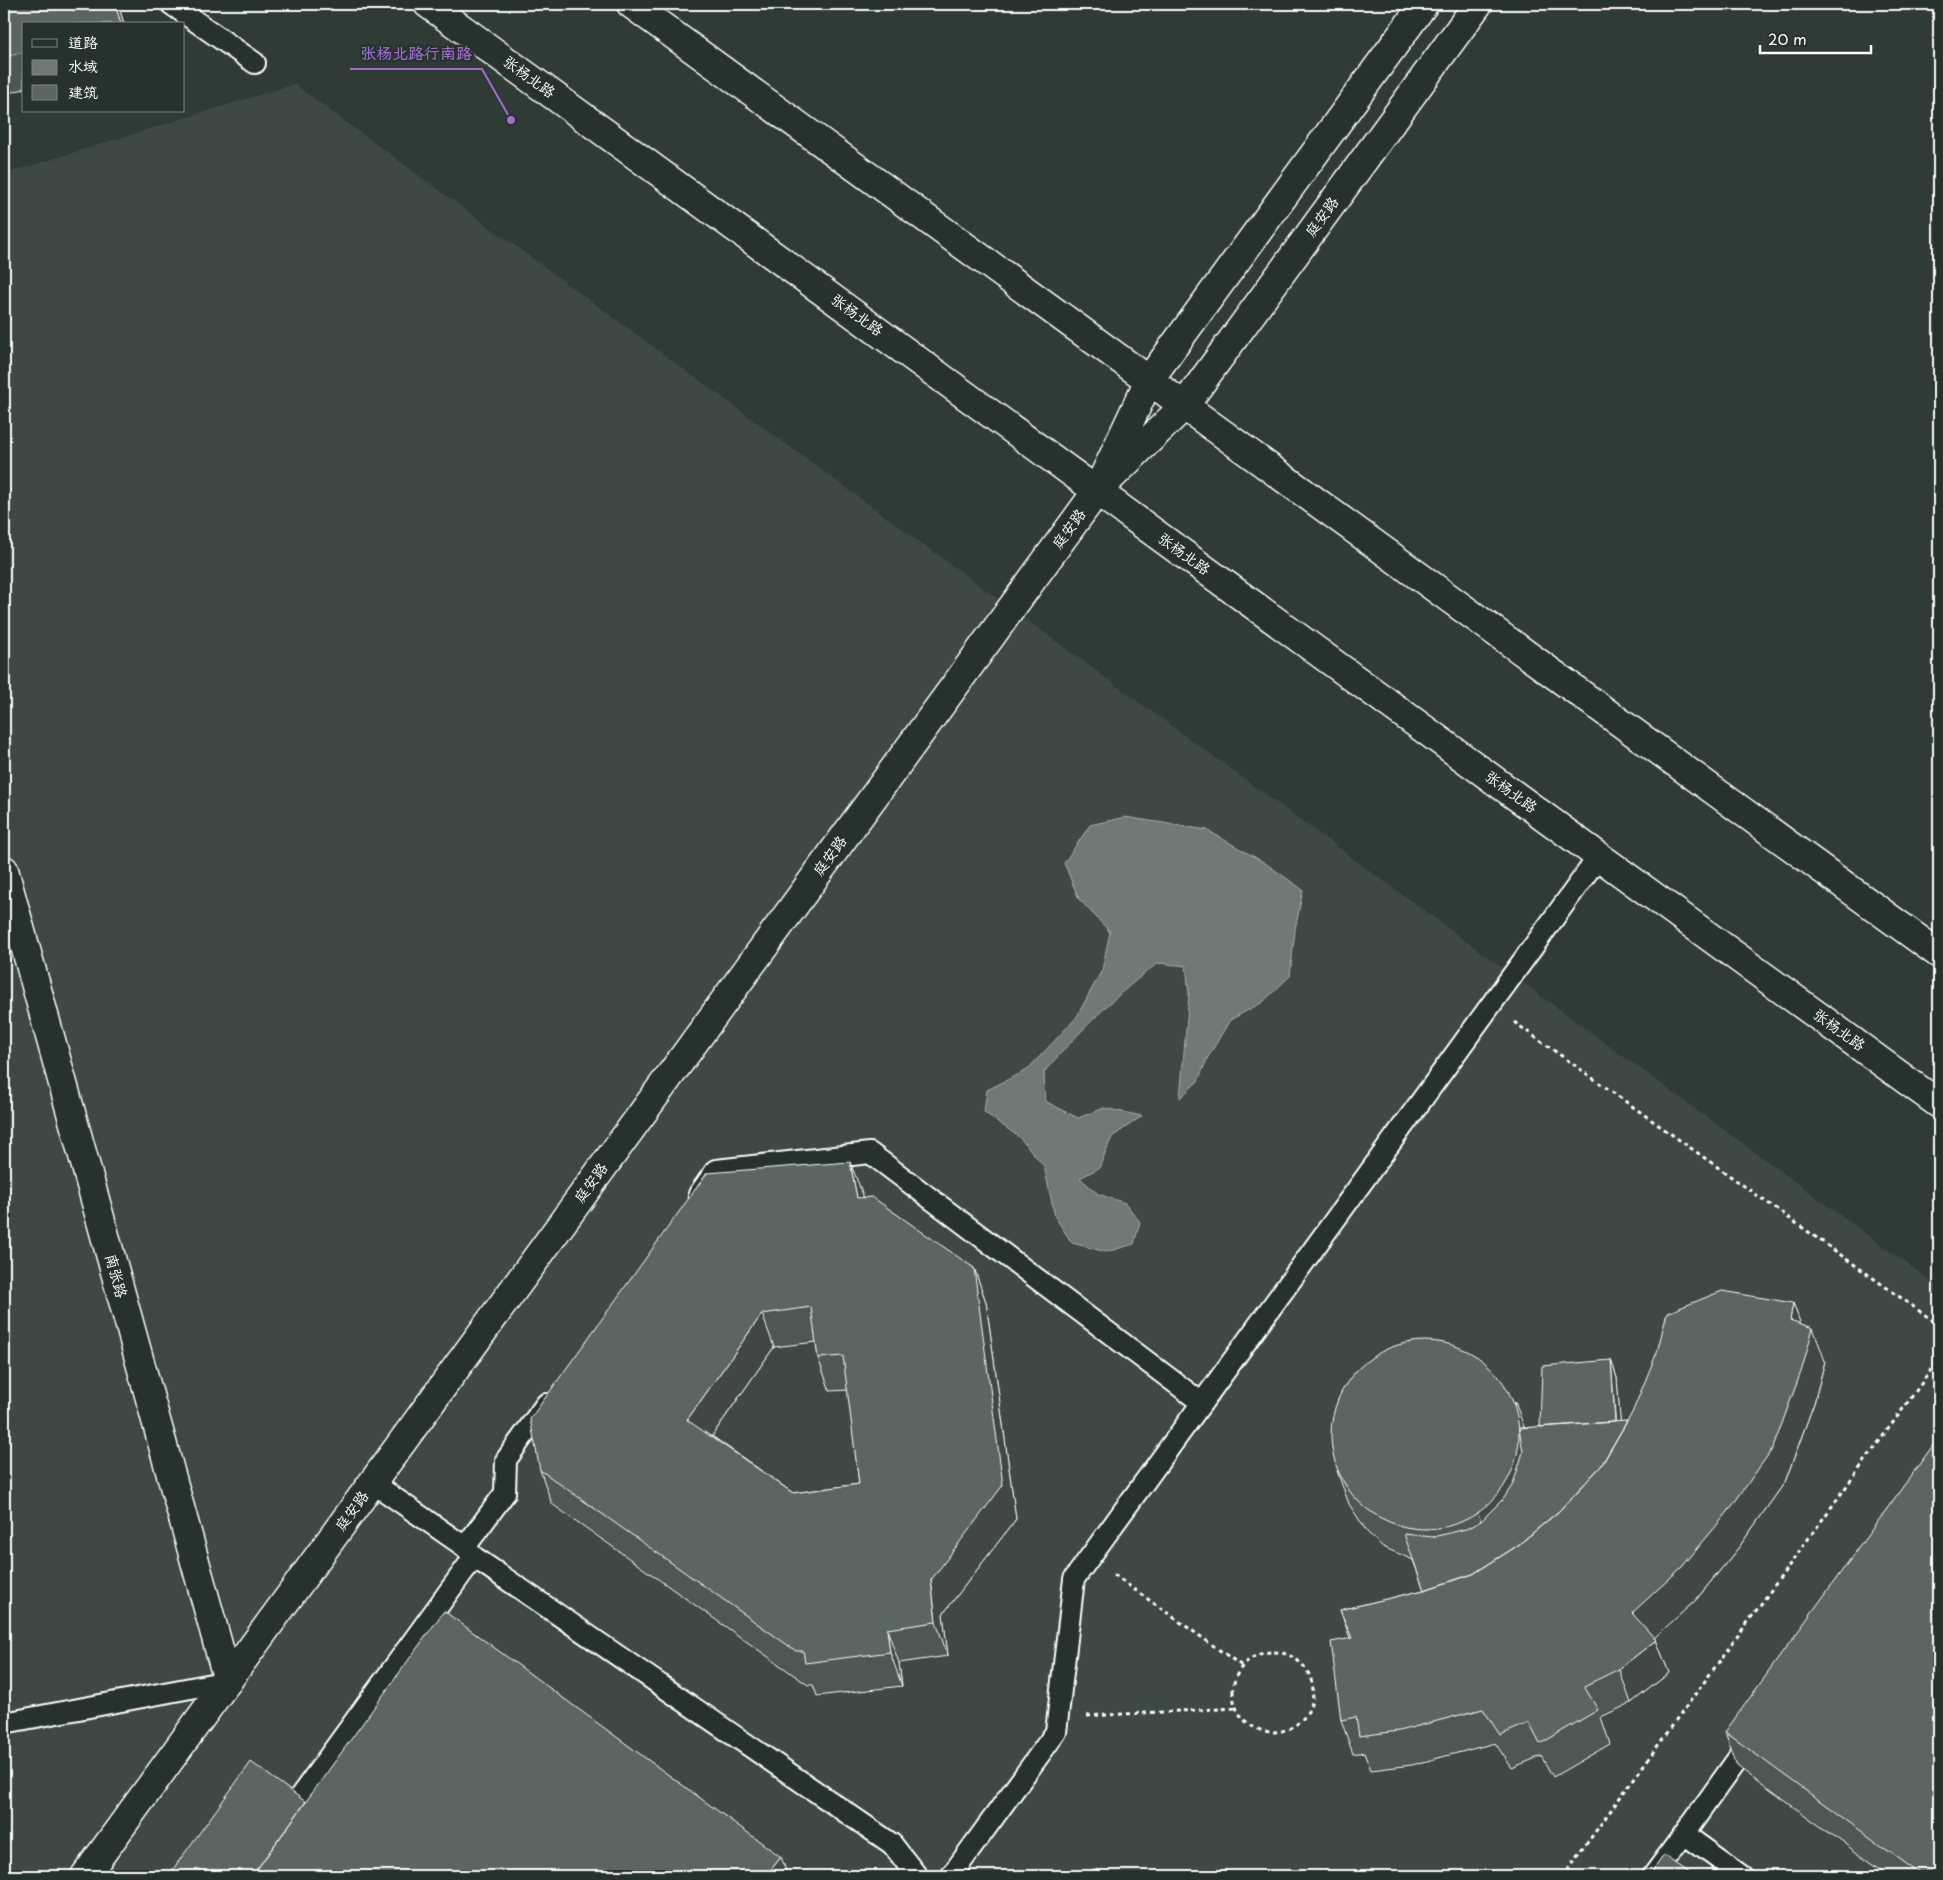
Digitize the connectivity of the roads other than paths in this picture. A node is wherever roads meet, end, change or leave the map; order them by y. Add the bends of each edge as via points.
1 (171, 4) edge
2 (428, 4) edge
3 (631, 4) edge
4 (1424, 4) edge
5 (1478, 4) edge
6 (255, 63) dead end
7 (1149, 380) junction
8 (1184, 406) junction
9 (1098, 490) junction
10 (1599, 856) junction
11 (4, 870) edge
12 (1939, 954) edge
13 (1939, 1104) edge
14 (687, 1210) edge
15 (558, 1387) edge
16 (1202, 1403) junction
17 (373, 1483) junction
18 (469, 1552) junction
19 (228, 1681) junction
20 (4, 1723) edge
21 (1759, 1729) edge
22 (290, 1810) edge
23 (1684, 1834) junction
24 (85, 1876) edge
25 (917, 1876) edge
26 (951, 1876) edge
27 (1653, 1876) edge
28 (1742, 1876) edge

1 - 6 lane
2 - 9 street, 张杨北路
3 - 7 street
4 - 7 street, 庭安路
5 - 8 street, 庭安路
7 - 8 street
7 - 9 street, 庭安路
8 - 9 street, 庭安路
8 - 12 street
9 - 10 street, 张杨北路
9 - 17 street, 庭安路
10 - 13 street, 张杨北路
10 - 16 lane
11 - 19 street, 南张路
14 - 16 lane via 716,1170 870,1153
15 - 18 lane via 506,1460 505,1492
16 - 26 lane via 1074,1579 1056,1732
17 - 18 lane
17 - 19 street, 庭安路
18 - 22 lane
18 - 25 lane via 892,1844
19 - 20 lane
19 - 24 street, 庭安路
21 - 23 lane
23 - 27 lane
23 - 28 lane

